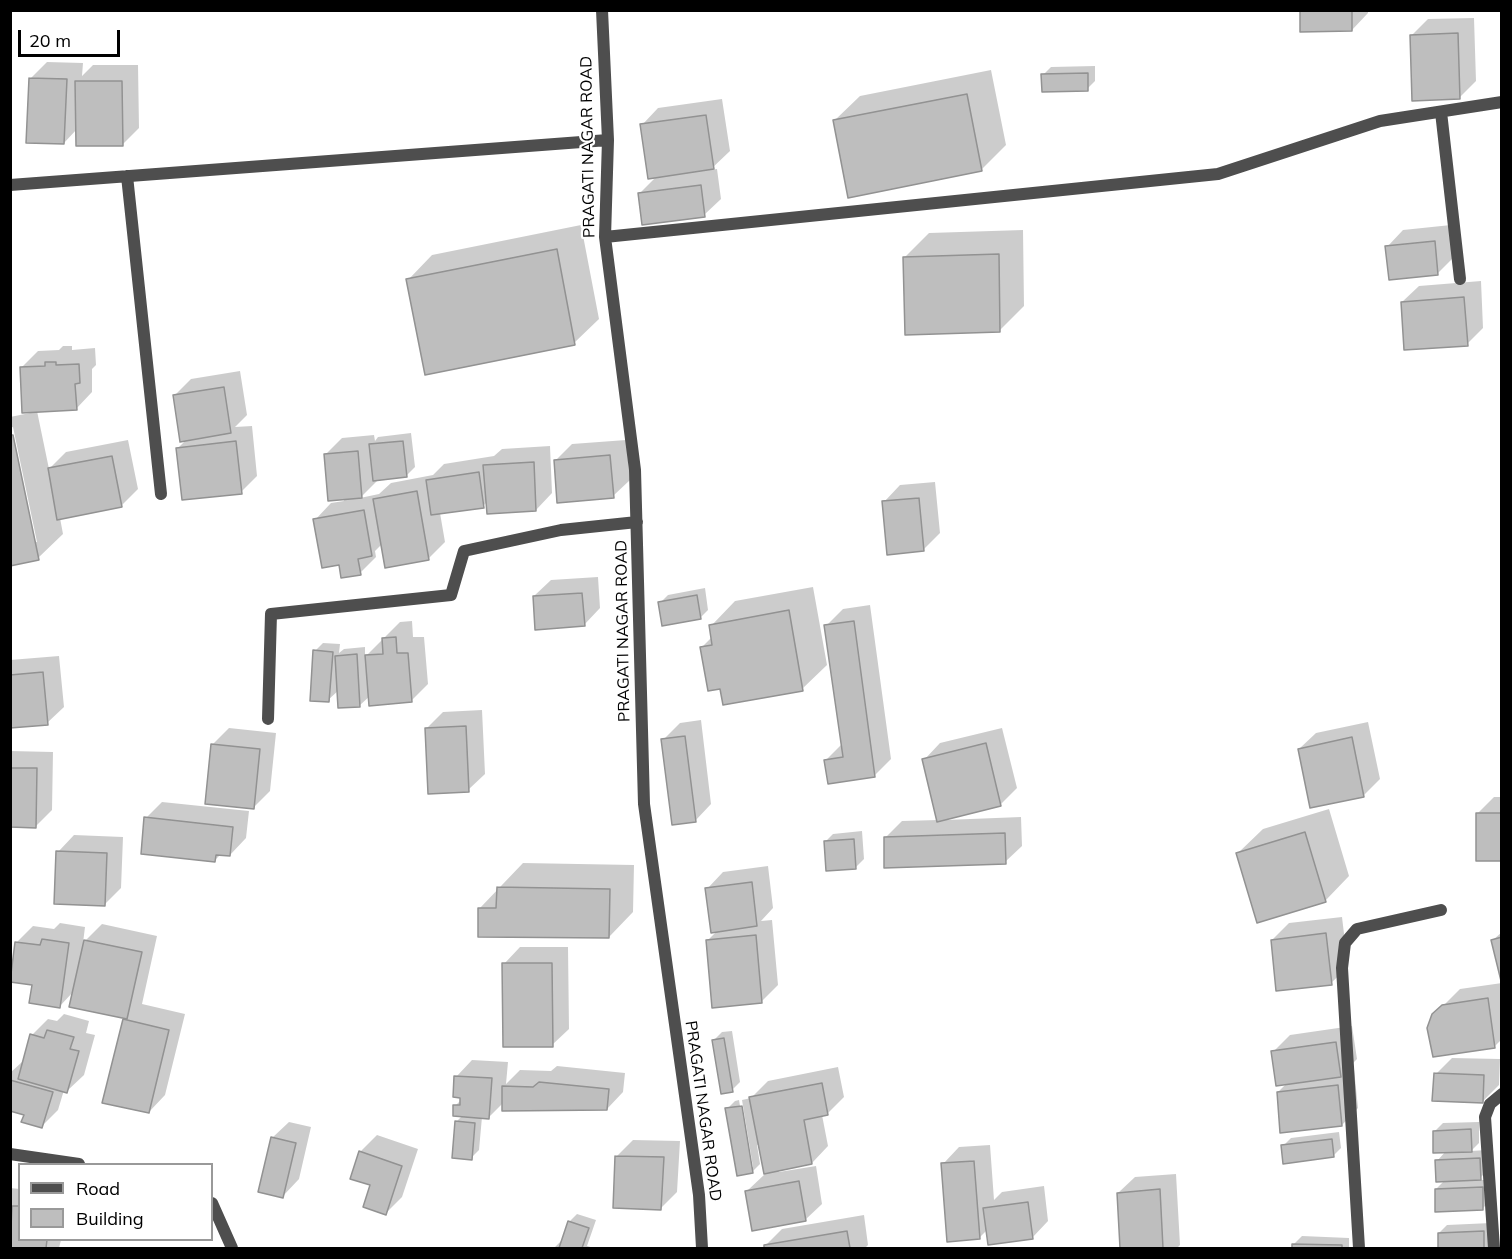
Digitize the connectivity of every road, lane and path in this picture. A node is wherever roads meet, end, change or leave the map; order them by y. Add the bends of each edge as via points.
1 (602, 10) edge
2 (1502, 102) edge
3 (1441, 112) junction
4 (608, 140) junction
5 (127, 176) junction
6 (10, 185) edge
7 (605, 237) junction
8 (1460, 279) dead end
9 (161, 494) dead end
10 (637, 522) junction
11 (268, 719) dead end
12 (1441, 909) dead end
13 (1502, 1094) edge
14 (10, 1154) edge
15 (72, 1163) edge
16 (213, 1205) edge
17 (232, 1248) edge
18 (702, 1248) edge
19 (1359, 1248) edge
20 (1494, 1248) edge

1 - 4 street, PRAGATI NAGAR ROAD
2 - 3 street
3 - 7 street via 1380,122 1218,174
3 - 8 street
4 - 5 street
4 - 7 street, PRAGATI NAGAR ROAD
5 - 6 street
5 - 9 street
7 - 10 street, PRAGATI NAGAR ROAD via 635,470
10 - 11 street via 561,530 465,551 451,595 271,614
10 - 18 street, PRAGATI NAGAR ROAD via 644,804 699,1196
12 - 19 street via 1357,929 1345,943 1342,968
13 - 20 street via 1490,1104 1485,1117
14 - 15 street
16 - 17 street

